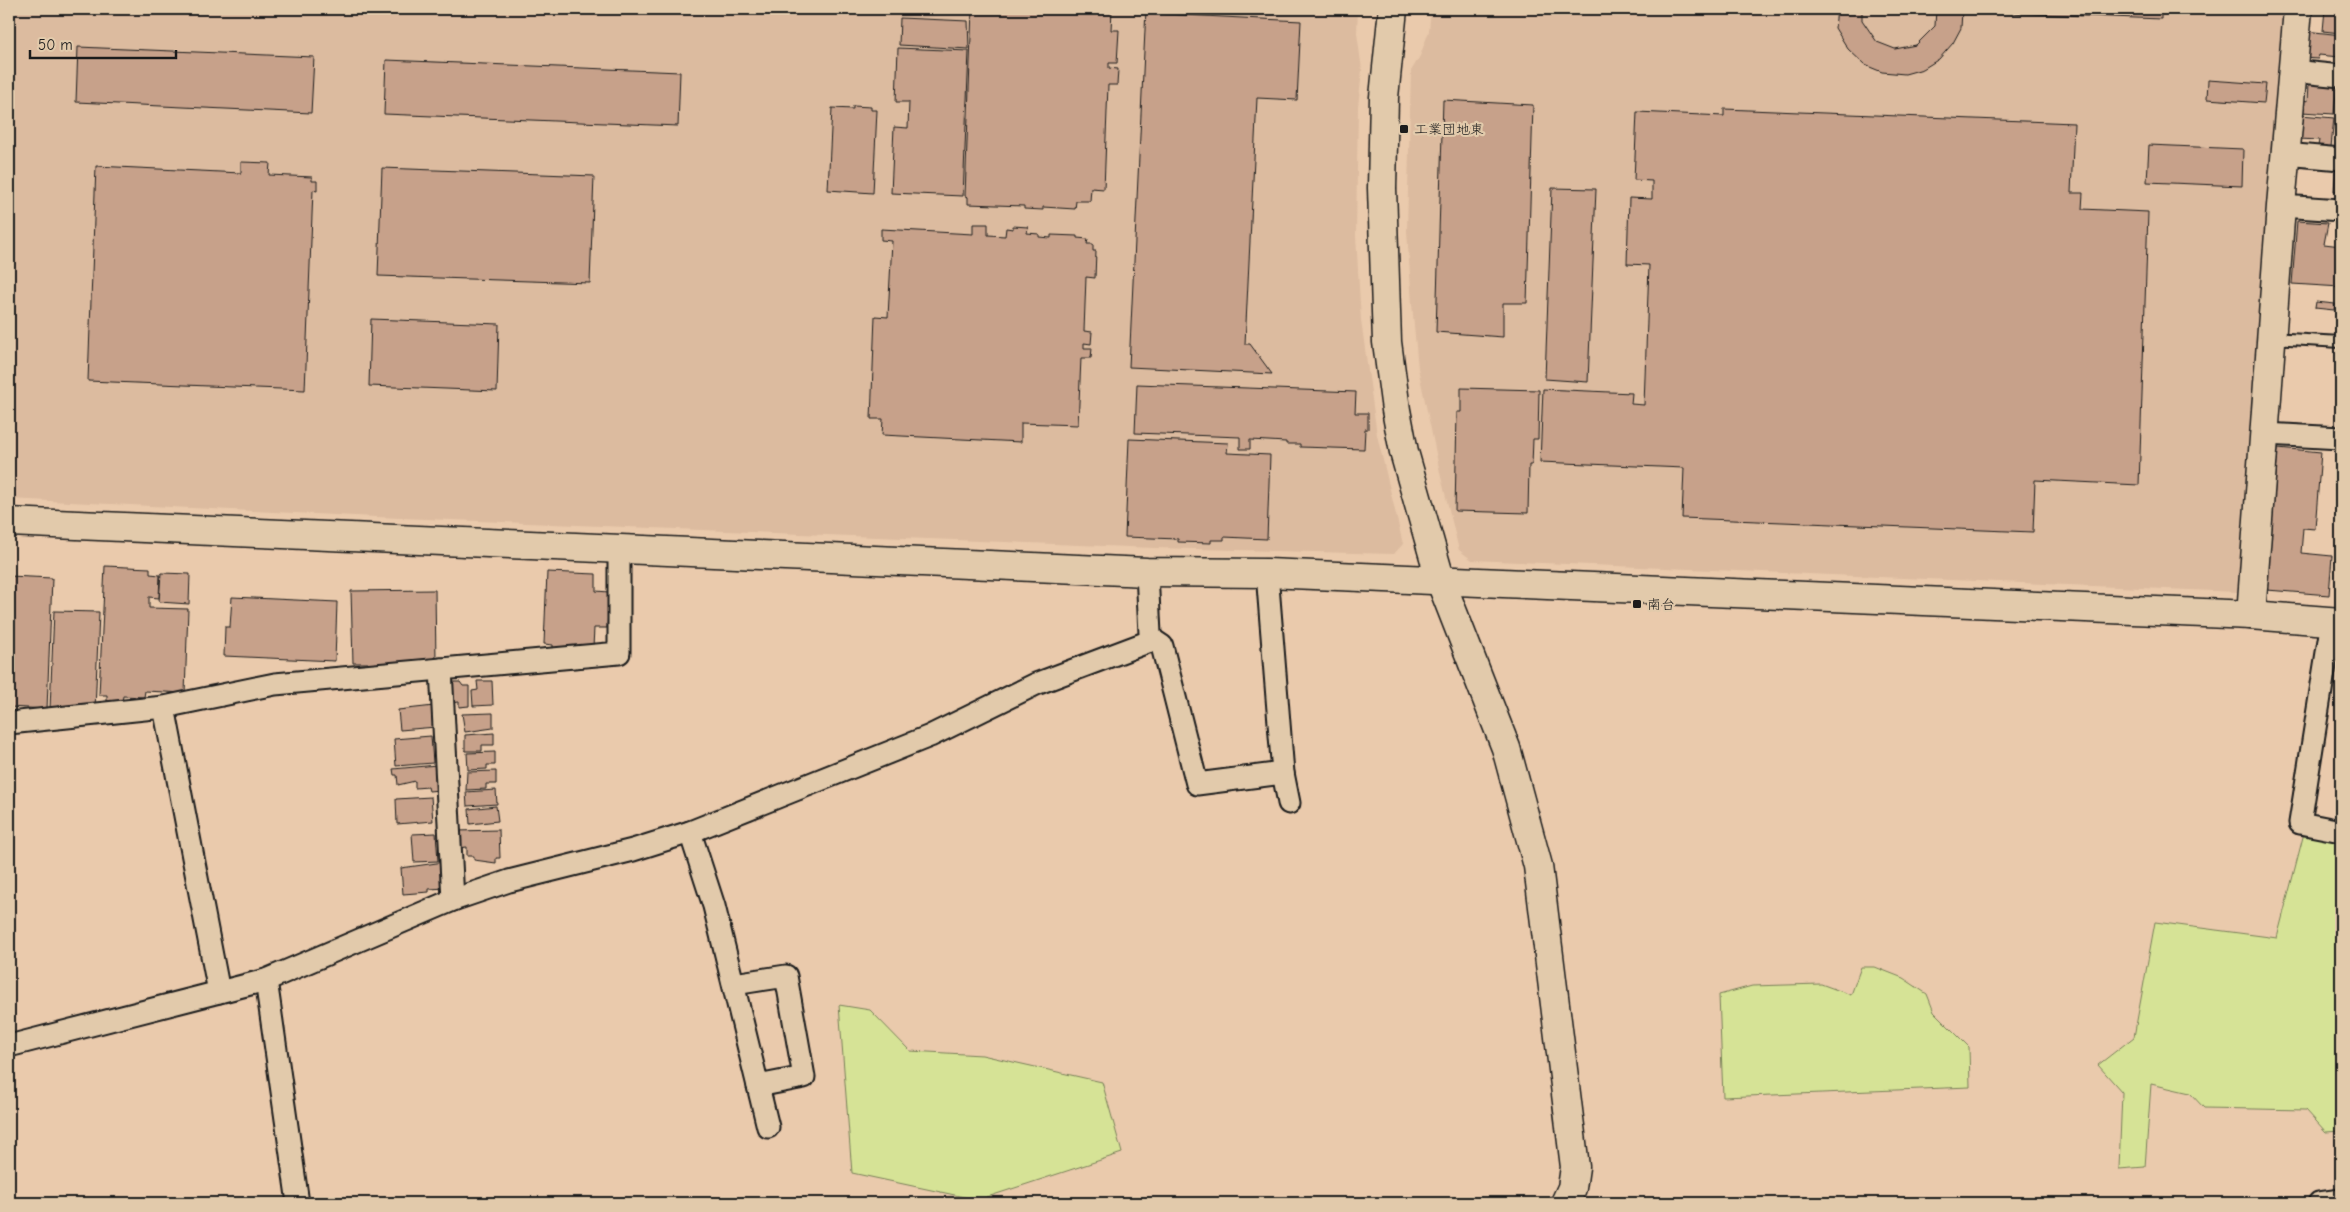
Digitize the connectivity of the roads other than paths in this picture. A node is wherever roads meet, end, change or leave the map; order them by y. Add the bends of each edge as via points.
1 (1393, 9) edge
2 (2298, 9) edge
3 (2292, 72) junction
4 (2341, 76) edge
5 (2285, 154) junction
6 (2341, 159) edge
7 (2281, 206) junction
8 (2341, 210) edge
9 (2271, 338) junction
10 (2341, 342) edge
11 (2264, 434) junction
12 (2341, 438) edge
13 (9, 522) edge
14 (619, 549) junction
15 (1147, 572) junction
16 (1267, 573) junction
17 (1441, 582) junction
18 (2251, 615) junction
19 (2337, 621) edge
20 (1153, 640) junction
21 (441, 669) junction
22 (164, 706) junction
23 (9, 723) edge
24 (1283, 773) junction
25 (1289, 803) dead end
26 (2341, 831) edge
27 (690, 832) junction
28 (453, 900) junction
29 (266, 980) junction
30 (734, 984) junction
31 (219, 992) junction
32 (9, 1046) edge
33 (758, 1086) junction
34 (768, 1127) dead end
35 (2341, 1200) edge
36 (298, 1203) edge
37 (1565, 1203) edge
38 (2319, 1203) edge

1 - 17 street via 1384,97 1382,188 1387,342 1404,452
2 - 3 street
3 - 4 street
3 - 5 street
5 - 6 street
5 - 7 street
7 - 8 street
7 - 9 street
9 - 10 lane
9 - 11 street
11 - 12 street
11 - 18 street
13 - 14 street
14 - 15 street
14 - 21 street via 620,653
15 - 16 street
15 - 20 street
16 - 17 street
16 - 24 street
17 - 18 street
17 - 37 street via 1506,748 1538,866 1575,1168 1572,1188
18 - 19 street
19 - 26 street via 2300,823
20 - 24 street via 1162,646 1197,784
20 - 27 street via 1036,684 930,736
21 - 22 street via 275,684
21 - 28 street
22 - 23 street
22 - 31 street
24 - 25 street
27 - 28 street via 634,850 509,881
27 - 30 street
28 - 29 street
29 - 31 street
29 - 36 street
30 - 33 street
30 - 33 street via 786,976 804,1077
31 - 32 street
33 - 34 street
35 - 38 street

